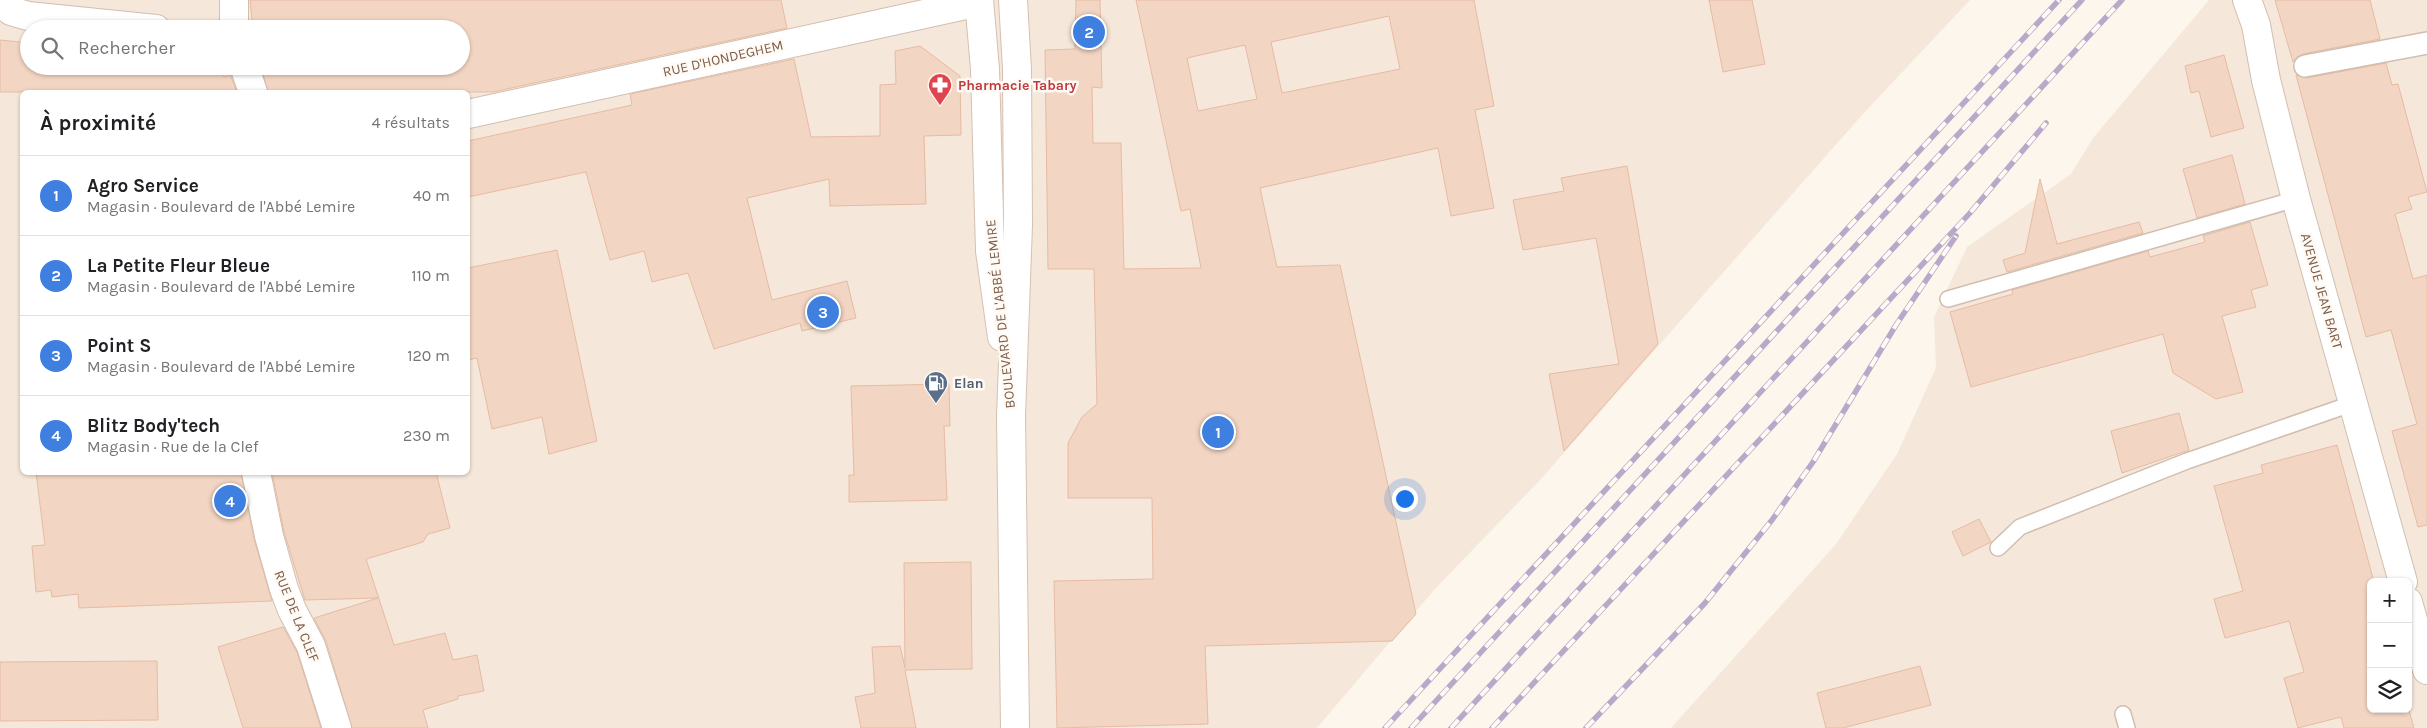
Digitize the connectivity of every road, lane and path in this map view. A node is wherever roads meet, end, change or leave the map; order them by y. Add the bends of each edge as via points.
1 (234, 0) edge
2 (1013, 0) edge
3 (2247, 0) edge
4 (979, 1) edge
5 (0, 3) edge
6 (67, 20) edge
7 (234, 20) edge
8 (2427, 43) edge
9 (2305, 66) dead end
10 (247, 75) edge
11 (252, 90) edge
12 (470, 114) edge
13 (2296, 199) junction
14 (1948, 299) dead end
15 (2354, 403) junction
16 (1011, 417) junction
17 (257, 475) edge
18 (1998, 548) dead end
19 (2402, 578) edge
20 (2412, 616) edge
21 (2427, 670) edge
22 (337, 728) edge
23 (1015, 728) edge

1 - 7 street
2 - 16 street, BOULEVARD DE L'ABBÉ LEMIRE via 1018,225
3 - 13 street, AVENUE JEAN BART via 2256,25 2268,90
4 - 12 street, RUE D'HONDEGHEM
4 - 16 street, BOULEVARD DE L'ABBÉ LEMIRE via 985,69 990,251
5 - 6 street via 11,11 28,16
8 - 9 street
10 - 11 street
13 - 14 lane
13 - 15 street, AVENUE JEAN BART
15 - 18 lane via 2187,461 2020,527
15 - 19 street, AVENUE JEAN BART
16 - 23 street, BOULEVARD DE L'ABBÉ LEMIRE
17 - 22 street, RUE DE LA CLEF via 284,589 311,646
20 - 21 street

